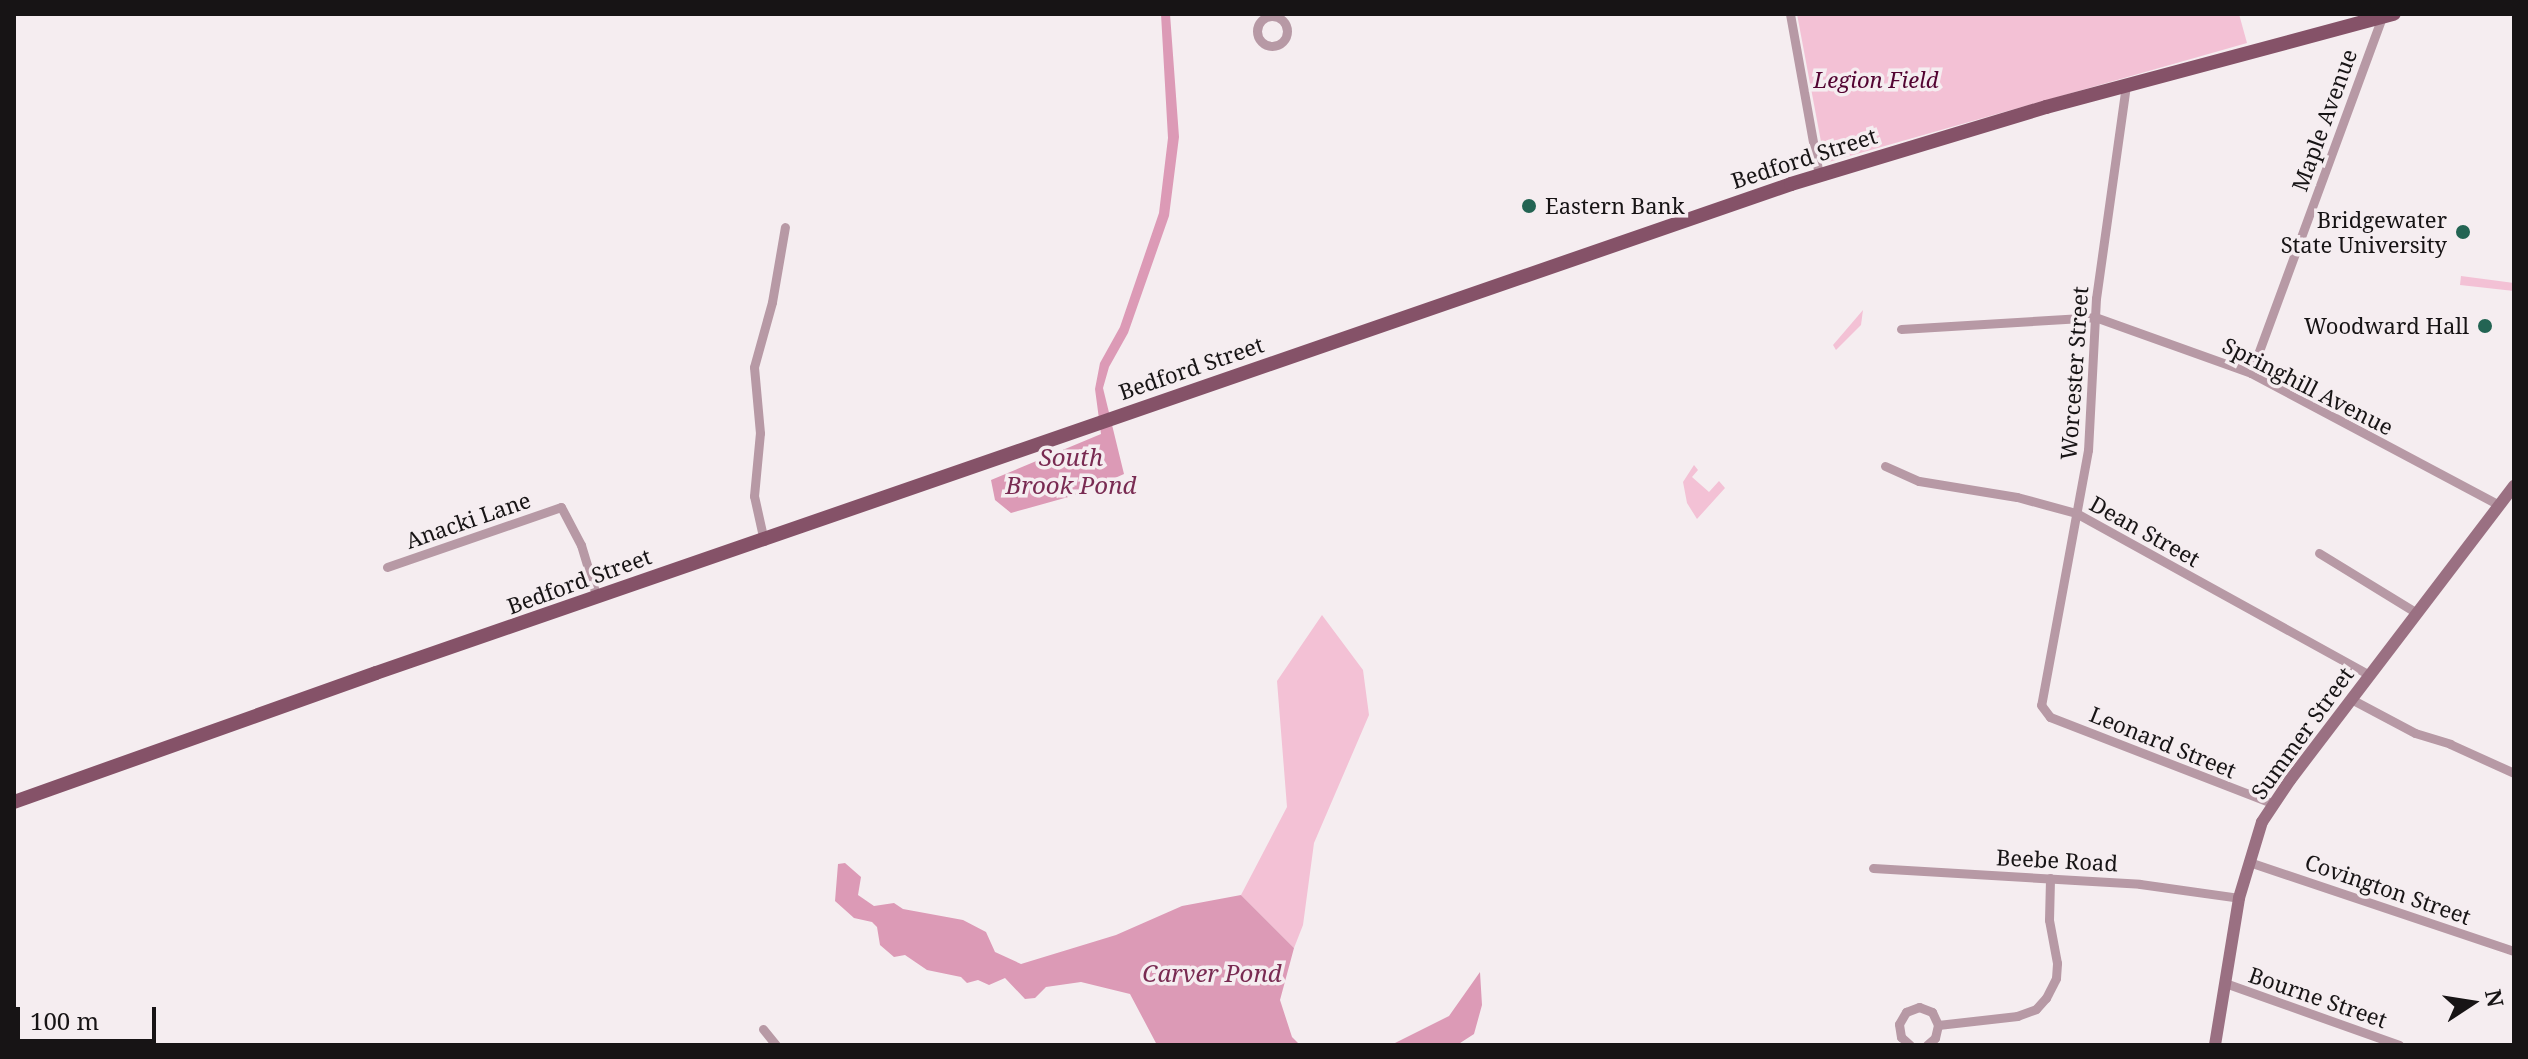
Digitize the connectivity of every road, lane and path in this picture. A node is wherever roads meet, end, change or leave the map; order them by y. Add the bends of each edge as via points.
1 (1790, 14) edge
2 (2386, 15) edge
3 (2126, 85) junction
4 (1819, 175) junction
5 (785, 227) dead end
6 (2095, 317) junction
7 (1901, 329) dead end
8 (2251, 373) junction
9 (1885, 466) dead end
10 (2514, 486) edge
11 (2499, 505) junction
12 (2076, 513) junction
13 (764, 541) junction
14 (2319, 553) dead end
15 (387, 567) dead end
16 (597, 598) junction
17 (2417, 613) junction
18 (2369, 675) junction
19 (2351, 699) junction
20 (2043, 710) joint
21 (2514, 773) edge
22 (14, 802) edge
23 (2274, 804) junction
24 (2249, 862) junction
25 (1873, 868) dead end
26 (2050, 878) junction
27 (2239, 898) junction
28 (2514, 951) edge
29 (2225, 983) junction
30 (1938, 1025) junction
31 (763, 1029) dead end
32 (776, 1045) edge
33 (1910, 1045) edge
34 (1927, 1045) edge
35 (2215, 1045) edge
36 (2399, 1045) edge

1 - 4 street
2 - 3 main road, Bedford Street
2 - 8 street, Maple Avenue
3 - 4 main road, Bedford Street
3 - 6 street, Worcester Street
4 - 13 main road, Bedford Street
5 - 13 street via 754,367 760,433 754,496
6 - 7 street, Springhill Avenue
6 - 8 street, Springhill Avenue
6 - 12 street, Worcester Street via 2090,433
8 - 11 street, Springhill Avenue
9 - 12 street, Dean Street via 1919,481
10 - 11 main road, Summer Street
11 - 17 main road, Summer Street
12 - 18 street, Dean Street
12 - 20 street, Worcester Street via 2040,701
13 - 16 main road, Bedford Street
14 - 17 street
15 - 16 street, Anacki Lane via 561,507 581,545
16 - 22 main road, Bedford Street
17 - 18 main road, Summer Street
18 - 19 main road, Summer Street
19 - 21 street via 2415,733
19 - 23 main road, Summer Street
20 - 23 street, Leonard Street
23 - 24 main road, Summer Street via 2257,831
24 - 27 main road, Summer Street
24 - 28 street, Covington Street
25 - 26 street, Beebe Road
26 - 27 street, Beebe Road
26 - 30 street via 2049,920 2057,971 2046,998 2036,1009 2017,1016
27 - 29 main road, Summer Street
29 - 35 main road, Summer Street
29 - 36 street, Bourne Street
30 - 33 street via 1928,1009 1906,1012 1898,1028
30 - 34 street
31 - 32 street

